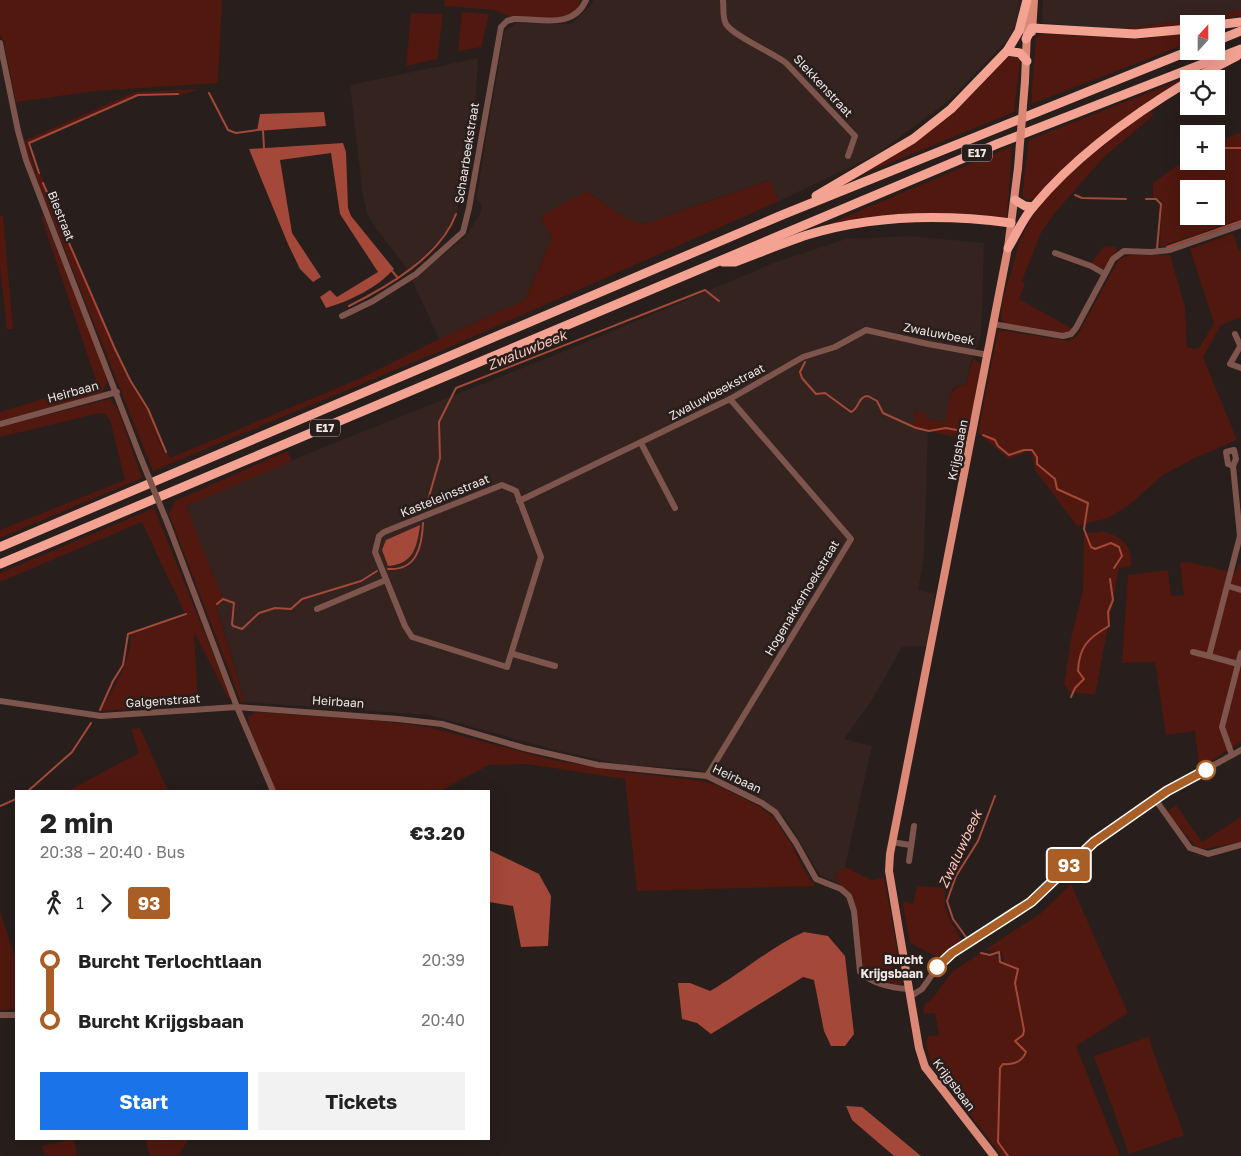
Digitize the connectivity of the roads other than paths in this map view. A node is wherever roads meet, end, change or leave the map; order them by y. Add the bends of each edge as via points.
1 (586, 0) edge
2 (723, 0) edge
3 (1028, 0) edge
4 (1034, 0) edge
5 (1241, 22) edge
6 (1225, 24) edge
7 (1032, 28) junction
8 (1180, 30) edge
9 (1241, 32) edge
10 (1225, 38) edge
11 (1026, 39) junction
12 (0, 43) edge
13 (1007, 51) junction
14 (1241, 51) edge
15 (1180, 55) edge
16 (1027, 61) junction
17 (1208, 70) edge
18 (1180, 87) edge
19 (848, 156) dead end
20 (1015, 200) junction
21 (1033, 207) junction
22 (782, 215) junction
23 (1011, 222) junction
24 (1241, 225) edge
25 (1008, 248) junction
26 (1055, 252) dead end
27 (715, 263) junction
28 (1105, 274) junction
29 (342, 316) dead end
30 (993, 324) junction
31 (1235, 334) dead end
32 (1241, 345) edge
33 (988, 355) junction
34 (803, 357) joint
35 (1241, 368) edge
36 (117, 392) junction
37 (730, 399) junction
38 (0, 424) edge
39 (641, 444) junction
40 (1233, 466) dead end
41 (519, 501) junction
42 (675, 508) dead end
43 (1240, 508) edge
44 (1241, 539) edge
45 (0, 547) edge
46 (1237, 562) edge
47 (0, 564) edge
48 (386, 580) junction
49 (1228, 586) junction
50 (1241, 590) edge
51 (317, 609) dead end
52 (1193, 652) dead end
53 (1241, 653) edge
54 (513, 654) junction
55 (1209, 656) junction
56 (1238, 664) junction
57 (555, 666) dead end
58 (0, 700) edge
59 (237, 708) junction
60 (1241, 750) edge
61 (1232, 755) junction
62 (707, 776) junction
63 (273, 790) edge
64 (1155, 799) junction
65 (914, 826) dead end
66 (892, 842) junction
67 (910, 845) junction
68 (1241, 845) edge
69 (909, 861) dead end
70 (910, 993) junction
71 (0, 1014) edge
72 (15, 1015) edge
73 (994, 1156) edge

1 - 29 street, Schaarbeekstraat via 577,14 563,21 514,19 501,27 470,208 463,232 416,274
2 - 19 street, Slekkenstraat via 724,18 731,30 786,63 855,136
3 - 11 main road, Krijgsbaan
3 - 13 highway via 1019,31
4 - 7 main road, Krijgsbaan
5 - 6 highway
7 - 8 highway via 1135,34
7 - 11 highway
7 - 16 main road, Krijgsbaan
9 - 10 highway
11 - 16 main road, Krijgsbaan
12 - 36 street, Biestraat via 26,160
13 - 16 highway via 1020,53
13 - 22 highway via 951,109 913,139
14 - 17 highway
14 - 27 highway, E17 via 997,144
15 - 22 highway, E17
16 - 20 main road, Krijgsbaan, bridge
18 - 21 highway via 1136,114 1068,170
20 - 21 highway
20 - 23 main road, Krijgsbaan
21 - 25 highway
22 - 45 highway, E17
23 - 25 main road, Krijgsbaan
23 - 27 highway via 915,217 856,224 806,235 735,262
24 - 28 street via 1170,250 1120,252
25 - 30 main road, Krijgsbaan
26 - 28 street
27 - 47 highway, E17
28 - 30 street via 1069,336
30 - 33 main road, Krijgsbaan
31 - 32 street
32 - 35 street via 1230,364
33 - 34 street, Zwaluwbeek via 866,330 835,347
33 - 66 main road, Krijgsbaan
34 - 37 street, Zwaluwbeekstraat
36 - 38 street, Heirbaan
36 - 59 street, Heirbaan, bridge
37 - 39 street, Zwaluwbeekstraat
37 - 62 street, Hogenakkerhoekstraat via 851,539
39 - 41 street, Zwaluwbeekstraat
39 - 42 street
40 - 43 street
41 - 48 street, Kasteleinsstraat via 516,491 502,485 384,532 378,536 375,552
41 - 54 street, Kasteleinsstraat via 541,557
43 - 44 street
44 - 46 street
46 - 49 street
48 - 51 street
48 - 54 street, Kasteleinsstraat via 408,633 415,640 507,667
49 - 50 street
49 - 55 street
52 - 55 street
53 - 56 street
54 - 57 street
55 - 56 street
56 - 61 street via 1222,727
58 - 59 street, Galgenstraat via 101,716
59 - 62 street, Heirbaan via 352,714 442,724 572,760 629,770
59 - 63 street
60 - 61 street
61 - 64 street
62 - 70 street, Heirbaan via 775,812 816,879 841,889 848,896 854,912 860,972 868,979
64 - 68 street via 1190,848 1208,854
64 - 70 street via 1087,848 1031,902 941,962 922,989
65 - 67 street
66 - 67 street
66 - 70 main road, Krijgsbaan via 889,871
67 - 69 street
70 - 73 main road, Krijgsbaan via 925,1067
71 - 72 street

